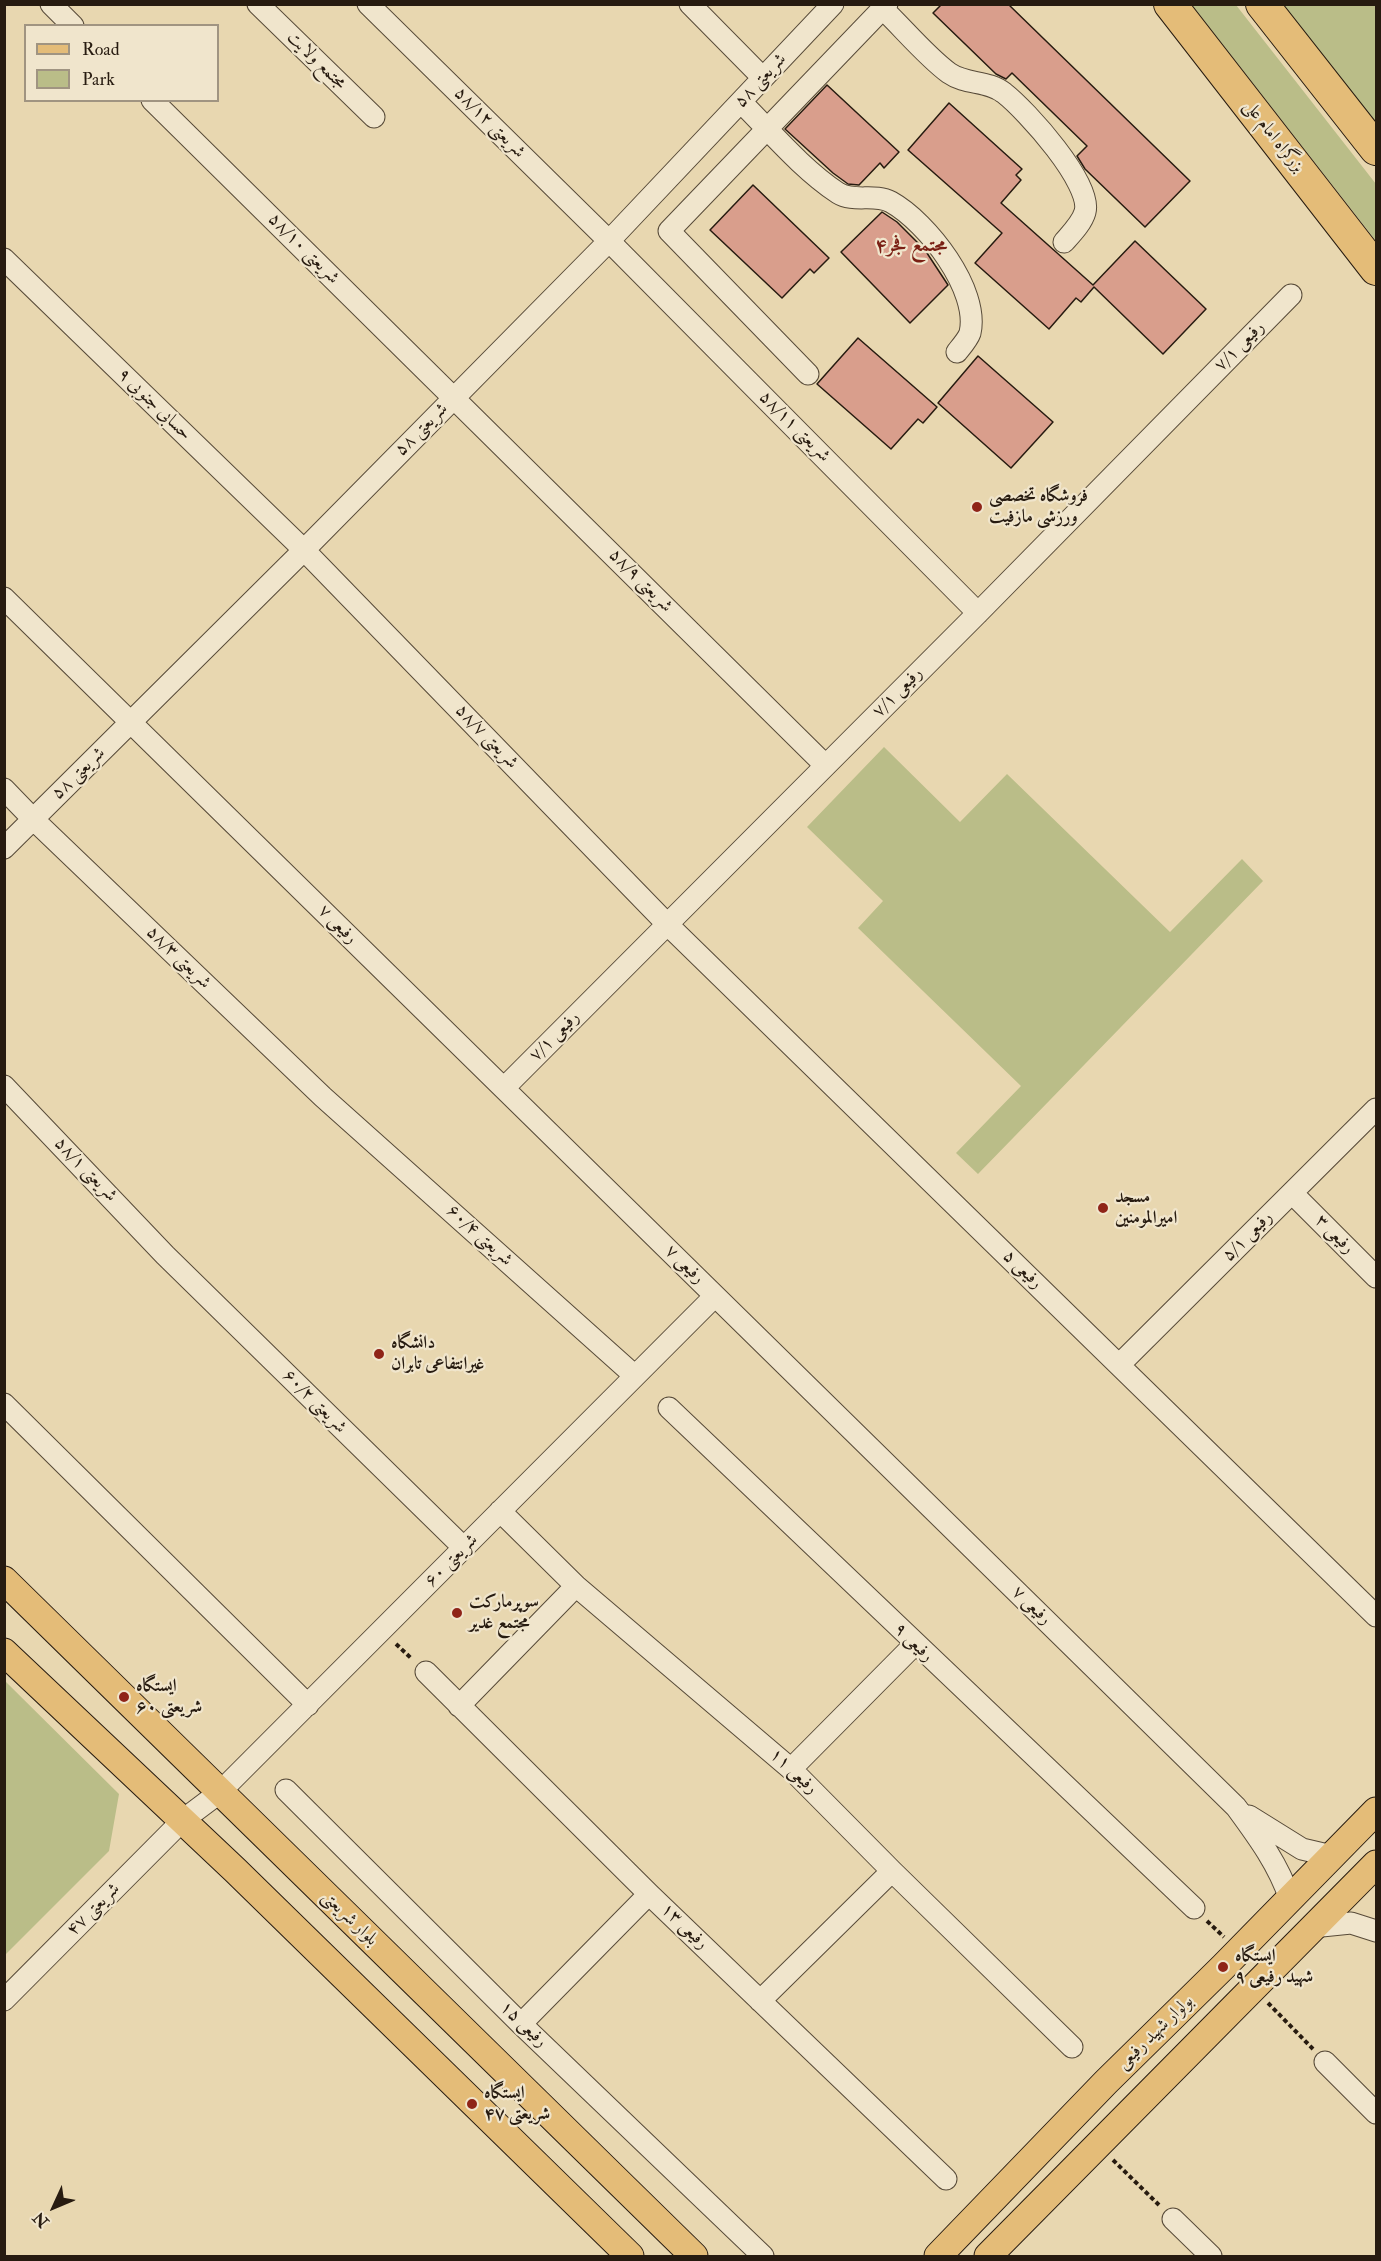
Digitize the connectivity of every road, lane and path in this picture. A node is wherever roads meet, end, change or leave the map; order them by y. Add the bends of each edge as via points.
1 (51, 4) edge
2 (258, 4) edge
3 (368, 4) edge
4 (690, 4) edge
5 (833, 4) edge
6 (1170, 4) edge
7 (1262, 4) edge
8 (885, 7) edge
9 (72, 24) edge
10 (763, 78) junction
11 (154, 102) edge
12 (741, 102) junction
13 (374, 117) dead end
14 (767, 128) junction
15 (1377, 148) edge
16 (609, 242) junction
17 (1064, 242) dead end
18 (4, 260) edge
19 (1377, 269) edge
20 (1291, 295) dead end
21 (957, 352) dead end
22 (808, 374) dead end
23 (454, 398) junction
24 (304, 550) junction
25 (4, 598) edge
26 (978, 614) junction
27 (132, 723) junction
28 (825, 765) junction
29 (4, 789) edge
30 (33, 819) junction
31 (4, 848) edge
32 (667, 924) junction
33 (4, 1086) edge
34 (504, 1088) junction
35 (323, 1096) joint
36 (1377, 1109) edge
37 (1292, 1192) junction
38 (165, 1255) joint
39 (1377, 1277) edge
40 (715, 1296) junction
41 (1119, 1365) junction
42 (635, 1376) junction
43 (4, 1404) edge
44 (669, 1408) dead end
45 (500, 1511) junction
46 (464, 1548) junction
47 (4, 1580) edge
48 (576, 1586) junction
49 (1377, 1616) edge
50 (382, 1631) junction
51 (915, 1644) junction
52 (4, 1652) edge
53 (426, 1672) joint
54 (308, 1705) junction
55 (459, 1706) junction
56 (791, 1768) junction
57 (286, 1790) dead end
58 (219, 1793) junction
59 (1236, 1808) junction
60 (1377, 1811) edge
61 (183, 1820) junction
62 (1332, 1856) junction
63 (1377, 1864) edge
64 (892, 1871) junction
65 (649, 1894) junction
66 (1290, 1899) junction
67 (1194, 1908) joint
68 (1312, 1927) junction
69 (1377, 1931) edge
70 (1239, 1951) junction
71 (1253, 1987) junction
72 (4, 2000) edge
73 (760, 2001) junction
74 (521, 2024) junction
75 (1072, 2047) dead end
76 (1325, 2062) joint
77 (1377, 2112) edge
78 (1098, 2145) junction
79 (946, 2179) dead end
80 (1173, 2219) joint
81 (630, 2256) edge
82 (694, 2256) edge
83 (763, 2256) edge
84 (938, 2256) edge
85 (988, 2256) edge
86 (1212, 2256) edge

1 - 9 street
2 - 13 street, مجتمع ولایت
3 - 16 street, شریعتی ۵۸/۱۲
4 - 10 street
5 - 10 street, شریعتی ۵۸
6 - 19 highway, بزرگراه امام علی
7 - 15 highway
8 - 14 street
8 - 17 street via 947,72 960,80 990,85 1004,93 1067,161 1082,191 1086,211
10 - 12 street, شریعتی ۵۸
11 - 23 street, شریعتی ۵۸/۱۰
12 - 14 street
12 - 16 street, شریعتی ۵۸
14 - 21 street via 840,194 853,199 889,201 931,236 953,267 970,304 970,334
14 - 22 street via 669,231
16 - 23 street, شریعتی ۵۸
16 - 26 street, شریعتی ۵۸/۱۱
18 - 24 street, حسابی جنوبی ۹
20 - 26 street, رفیعی ۷/۱
23 - 24 street, شریعتی ۵۸
23 - 28 street, شریعتی ۵۸/۹
24 - 27 street, شریعتی ۵۸
24 - 32 street, شریعتی ۵۸/۷
25 - 27 street, رفیعی ۷
26 - 28 street, رفیعی ۷/۱
27 - 30 street, شریعتی ۵۸
27 - 34 street, رفیعی ۷
28 - 32 street, رفیعی ۷/۱
29 - 30 street, شریعتی ۵۸/۳
30 - 31 street, شریعتی ۵۸
30 - 35 street, شریعتی ۵۸/۳
32 - 34 street, رفیعی ۷/۱
32 - 41 street, رفیعی ۵
33 - 38 street, شریعتی ۵۸/۱
34 - 40 street, رفیعی ۷
35 - 42 street, شریعتی ۶۰/۴
36 - 37 street, رفیعی ۵/۱
37 - 39 street, رفیعی ۳
37 - 41 street, رفیعی ۵/۱
38 - 46 street, شریعتی ۶۰/۲
40 - 42 street, شریعتی ۶۰
40 - 59 street, رفیعی ۷
41 - 49 street, رفیعی ۵
42 - 45 street, شریعتی ۶۰
43 - 54 street
44 - 51 street, رفیعی ۹
45 - 46 street, شریعتی ۶۰
45 - 48 street, رفیعی ۱۱
46 - 50 street, شریعتی ۶۰
47 - 58 main road, بلوار شریعتی
48 - 55 street
48 - 56 street, رفیعی ۱۱
50 - 53 path
50 - 54 street, شریعتی ۶۰
51 - 56 street
51 - 67 street, رفیعی ۹
52 - 61 main road
53 - 55 street, رفیعی ۱۳
54 - 58 street, شریعتی ۶۰
55 - 65 street, رفیعی ۱۳
56 - 64 street, رفیعی ۱۱
57 - 74 street, رفیعی ۱۵
58 - 61 street, شریعتی ۶۰
58 - 82 main road, بلوار شریعتی
59 - 62 street via 1302,1849
59 - 66 street via 1269,1851
60 - 62 main road, بولوار شهید رفیعی
61 - 72 street, شریعتی ۴۷
61 - 81 main road
62 - 66 main road, بولوار شهید رفیعی
63 - 68 main road, بولوار شهید رفیعی
64 - 73 street
64 - 75 street, رفیعی ۱۱
65 - 73 street, رفیعی ۱۳
65 - 74 street
66 - 70 main road, بولوار شهید رفیعی
67 - 70 path
68 - 69 street via 1352,1923
68 - 71 main road, بولوار شهید رفیعی
70 - 84 main road, بولوار شهید رفیعی
71 - 76 path
71 - 78 main road, بولوار شهید رفیعی
73 - 79 street, رفیعی ۱۳
74 - 83 street, رفیعی ۱۵
76 - 77 street
78 - 80 path
78 - 85 main road, بولوار شهید رفیعی
80 - 86 street

